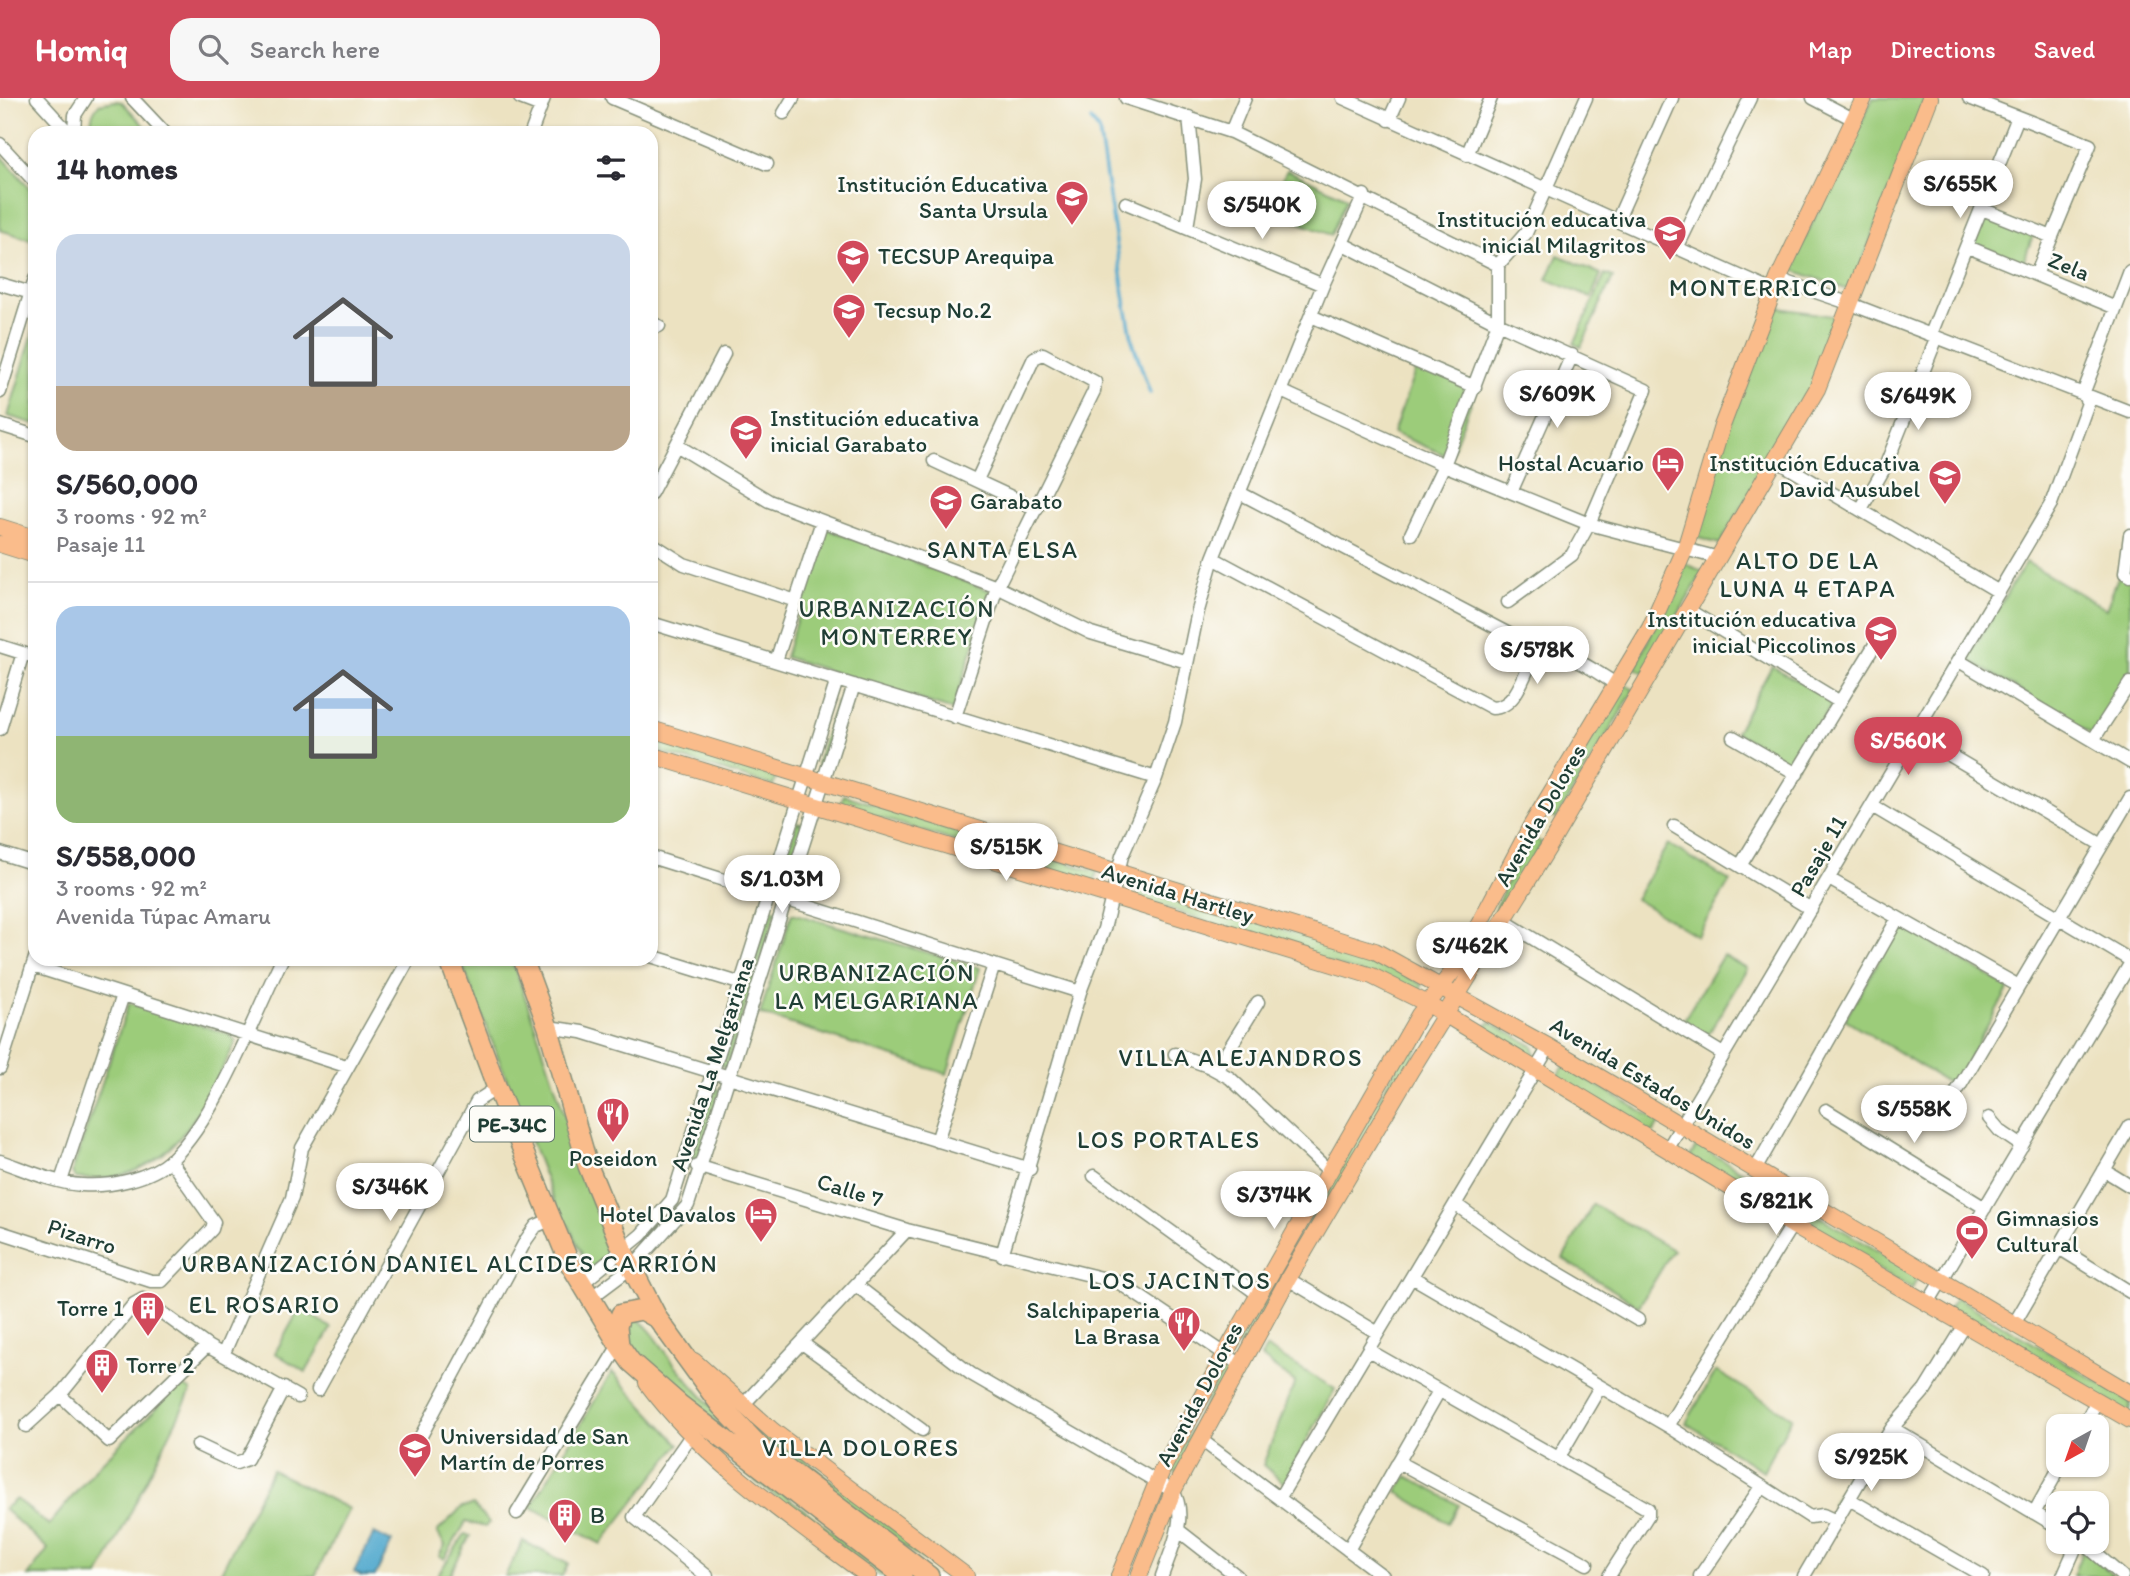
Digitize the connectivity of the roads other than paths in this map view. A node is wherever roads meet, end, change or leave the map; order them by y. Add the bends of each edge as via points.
1 (37, 98) edge
2 (86, 98) edge
3 (132, 98) edge
4 (520, 98) edge
5 (612, 98) edge
6 (793, 98) edge
7 (1126, 98) edge
8 (1245, 98) edge
9 (1343, 98) edge
10 (1399, 98) edge
11 (1491, 98) edge
12 (1586, 98) edge
13 (1672, 98) edge
14 (1750, 98) edge
15 (1813, 98) edge
16 (1864, 98) edge
17 (1930, 98) edge
18 (1969, 98) edge
19 (543, 102) edge
20 (784, 113) dead end
21 (1189, 117) junction
22 (2018, 117) junction
23 (1853, 119) junction
24 (1389, 120) junction
25 (63, 126) edge
26 (75, 126) edge
27 (158, 126) edge
28 (534, 126) edge
29 (1231, 132) junction
30 (0, 144) edge
31 (1467, 155) junction
32 (767, 164) dead end
33 (28, 174) edge
34 (1544, 191) junction
35 (1364, 195) junction
36 (1126, 203) dead end
37 (1982, 209) junction
38 (1617, 221) junction
39 (1188, 227) junction
40 (2052, 237) junction
41 (1343, 244) junction
42 (1968, 247) junction
43 (1677, 248) junction
44 (1498, 265) junction
45 (2130, 271) edge
46 (2036, 275) junction
47 (0, 284) edge
48 (1323, 285) junction
49 (1775, 285) junction
50 (28, 292) edge
51 (1852, 304) junction
52 (28, 308) edge
53 (2116, 308) junction
54 (1311, 316) junction
55 (1498, 323) junction
56 (1934, 335) junction
57 (724, 354) dead end
58 (1573, 355) junction
59 (1475, 387) junction
60 (1281, 391) junction
61 (0, 393) edge
62 (2083, 394) junction
63 (2130, 412) edge
64 (0, 425) edge
65 (28, 434) edge
66 (678, 446) junction
67 (1776, 460) junction
68 (934, 461) dead end
69 (1444, 465) junction
70 (977, 480) junction
71 (658, 481) edge
72 (1512, 490) junction
73 (1240, 493) junction
74 (1037, 509) junction
75 (1861, 509) junction
76 (822, 521) junction
77 (1589, 524) junction
78 (0, 527) edge
79 (1411, 534) dead end
80 (28, 536) edge
81 (2129, 537) edge
82 (0, 544) edge
83 (658, 547) edge
84 (1685, 549) junction
85 (28, 553) edge
86 (1213, 558) junction
87 (1719, 558) junction
88 (2130, 576) edge
89 (997, 587) junction
90 (1999, 592) junction
91 (796, 601) junction
92 (1508, 602) dead end
93 (1688, 610) junction
94 (658, 625) edge
95 (1885, 628) dead end
96 (0, 646) edge
97 (1535, 652) junction
98 (28, 655) edge
99 (28, 658) edge
100 (776, 661) junction
101 (1959, 661) junction
102 (1187, 662) junction
103 (837, 680) junction
104 (1619, 681) junction
105 (2130, 683) edge
106 (854, 685) junction
107 (1640, 689) junction
108 (1840, 702) junction
109 (955, 717) junction
110 (0, 729) edge
111 (658, 731) edge
112 (1914, 734) junction
113 (1733, 737) dead end
114 (2093, 740) junction
115 (658, 757) edge
116 (2130, 762) edge
117 (1797, 774) junction
118 (806, 776) junction
119 (1156, 778) junction
120 (824, 781) junction
121 (2130, 798) edge
122 (798, 799) junction
123 (816, 804) junction
124 (1872, 806) junction
125 (1531, 826) junction
126 (1674, 826) dead end
127 (1554, 839) junction
128 (2102, 845) junction
129 (0, 853) edge
130 (658, 859) edge
131 (28, 862) edge
132 (1740, 866) junction
133 (1118, 874) junction
134 (1829, 879) junction
135 (769, 893) junction
136 (1111, 896) junction
137 (786, 899) junction
138 (1811, 909) junction
139 (2058, 917) junction
140 (1898, 918) junction
141 (1504, 921) junction
142 (658, 958) edge
143 (2130, 962) edge
144 (994, 965) junction
145 (33, 966) edge
146 (45, 966) edge
147 (279, 966) edge
148 (405, 966) edge
149 (452, 966) edge
150 (526, 966) edge
151 (742, 984) junction
152 (2017, 985) junction
153 (1441, 986) junction
154 (1080, 992) junction
155 (123, 995) junction
156 (1458, 996) junction
157 (1258, 1002) dead end
158 (1428, 1004) junction
159 (1445, 1015) junction
160 (1496, 1017) junction
161 (548, 1027) junction
162 (246, 1034) junction
163 (1484, 1040) junction
164 (1549, 1047) junction
165 (1723, 1054) junction
166 (1175, 1055) dead end
167 (346, 1066) junction
168 (0, 1068) edge
169 (1216, 1070) junction
170 (1535, 1070) junction
171 (713, 1073) junction
172 (730, 1077) junction
173 (497, 1088) junction
174 (1954, 1096) dead end
175 (1826, 1110) dead end
176 (1989, 1118) dead end
177 (2130, 1126) edge
178 (1681, 1127) junction
179 (937, 1141) junction
180 (2022, 1146) junction
181 (1667, 1150) junction
182 (170, 1160) junction
183 (0, 1161) edge
184 (685, 1164) junction
185 (701, 1168) junction
186 (1030, 1169) junction
187 (1755, 1170) junction
188 (2104, 1170) junction
189 (1329, 1171) junction
190 (1094, 1176) dead end
191 (61, 1181) junction
192 (2130, 1186) edge
193 (1455, 1204) junction
194 (1985, 1208) junction
195 (550, 1220) junction
196 (1792, 1225) junction
197 (908, 1230) junction
198 (0, 1233) edge
199 (2059, 1248) junction
200 (1002, 1255) junction
201 (628, 1259) junction
202 (1412, 1277) junction
203 (1288, 1279) junction
204 (1941, 1281) junction
205 (857, 1286) junction
206 (2130, 1292) edge
207 (584, 1293) junction
208 (1259, 1294) junction
209 (1928, 1303) junction
210 (658, 1319) junction
211 (1638, 1320) dead end
212 (2014, 1324) junction
213 (1965, 1325) junction
214 (1378, 1333) junction
215 (803, 1343) junction
216 (619, 1345) junction
217 (207, 1346) junction
218 (679, 1348) junction
219 (1368, 1350) junction
220 (1225, 1354) junction
221 (223, 1355) junction
222 (631, 1362) junction
223 (1240, 1364) junction
224 (1600, 1387) junction
225 (284, 1388) junction
226 (318, 1390) dead end
227 (1438, 1391) junction
228 (2130, 1393) edge
229 (60, 1395) junction
230 (298, 1397) dead end
231 (2097, 1401) junction
232 (743, 1405) junction
233 (2090, 1414) edge
234 (2130, 1420) edge
235 (26, 1426) dead end
236 (1668, 1426) junction
237 (1892, 1428) junction
238 (922, 1430) dead end
239 (690, 1437) junction
240 (1200, 1439) junction
241 (198, 1445) dead end
242 (414, 1449) dead end
243 (1852, 1454) dead end
244 (1559, 1457) junction
245 (1398, 1462) junction
246 (1869, 1465) junction
247 (2055, 1477) edge
248 (1157, 1480) junction
249 (1761, 1487) junction
250 (1177, 1497) junction
251 (1280, 1497) junction
252 (1849, 1499) junction
253 (517, 1513) dead end
254 (2034, 1513) junction
255 (2046, 1520) edge
256 (1836, 1521) junction
257 (1178, 1530) junction
258 (1348, 1550) junction
259 (2074, 1554) edge
260 (2095, 1554) edge
261 (1587, 1564) dead end
262 (860, 1574) edge
263 (707, 1576) edge
264 (902, 1576) edge
265 (929, 1576) edge
266 (966, 1576) edge
267 (1119, 1576) edge
268 (1139, 1576) edge
269 (1162, 1576) edge
270 (1237, 1576) edge
271 (1383, 1576) edge
272 (1609, 1576) edge
273 (1700, 1576) edge
274 (1804, 1576) edge
275 (1983, 1576) edge
276 (2063, 1576) edge
277 (2122, 1576) edge

1 - 25 street
2 - 26 street via 75,115
3 - 27 street
4 - 19 street
5 - 32 street
6 - 20 street
7 - 21 street
8 - 29 street
9 - 24 street
10 - 24 street
11 - 31 street
12 - 34 street
13 - 38 street
14 - 43 street
15 - 23 street
16 - 23 main road, Avenida Dolores
17 - 51 main road, Avenida Dolores
18 - 22 street
19 - 28 street
21 - 29 street
21 - 39 street via 1195,179
22 - 37 street
22 - 40 street via 2090,145
23 - 49 main road, Avenida Dolores
24 - 31 street
29 - 35 street
30 - 33 street
31 - 34 street
34 - 38 street
34 - 44 street via 1526,233
35 - 41 street
35 - 44 street
36 - 39 street
37 - 40 street
37 - 42 street
38 - 43 street
39 - 48 street
40 - 46 street
41 - 48 street
41 - 55 street
42 - 46 street, Zela
42 - 56 street
43 - 49 street
44 - 55 street
45 - 53 street, Pasaje 11
46 - 53 street, Zela
47 - 50 street
48 - 54 street
49 - 51 street
49 - 84 main road, Avenida Dolores via 1722,426
51 - 56 street
51 - 67 main road, Avenida Dolores via 1817,388
52 - 61 street
53 - 62 street, Pasaje 11
54 - 59 street
54 - 60 street
55 - 58 street
55 - 59 street
56 - 62 street
56 - 75 street via 1885,467
57 - 66 street
58 - 72 street
58 - 77 street via 1646,390
59 - 69 street
60 - 69 street
60 - 73 street
62 - 63 street
62 - 90 street, Pasaje 11 via 2088,403 2051,503
64 - 65 street
66 - 71 street
66 - 76 street via 769,501
67 - 75 street
67 - 87 main road, Avenida Dolores
68 - 70 street
69 - 72 street
69 - 79 street
70 - 74 street
70 - 74 street via 1034,358 1043,355 1095,382
72 - 77 street
73 - 86 street
73 - 97 street via 1526,643
74 - 89 street
75 - 90 street
76 - 89 street
76 - 91 street
77 - 84 street
77 - 92 street via 1572,555
78 - 80 main road
81 - 88 street via 2125,573
82 - 85 main road
83 - 91 street via 684,564
84 - 87 street
84 - 104 main road, Avenida Dolores via 1650,628
86 - 97 street via 1492,708 1510,702
86 - 102 street
87 - 93 main road, Avenida Dolores
89 - 102 street via 1091,633
89 - 109 street
90 - 101 street, Pasaje 11
91 - 100 street
93 - 107 main road, Avenida Dolores
93 - 108 street
94 - 100 street
95 - 108 street
96 - 98 street
97 - 104 street via 1568,654
99 - 110 street
100 - 103 street
101 - 112 street, Pasaje 11
101 - 114 street
102 - 119 street
103 - 106 street
103 - 118 street, Avenida La Melgariana
104 - 107 main road
104 - 125 main road, Avenida Dolores
105 - 114 street
106 - 109 street
106 - 120 street, Avenida La Melgariana
107 - 127 main road, Avenida Dolores
108 - 117 street
109 - 119 street
111 - 118 main road, Avenida Hartley
112 - 124 street, Pasaje 11
112 - 128 street
113 - 117 street
114 - 116 street
115 - 122 main road, Avenida Hartley
117 - 132 street
118 - 120 main road, Avenida Hartley
118 - 122 street, Avenida La Melgariana
119 - 133 street
120 - 123 street, Avenida La Melgariana
120 - 133 main road, Avenida Hartley
121 - 128 street
122 - 123 main road, Avenida Hartley
122 - 135 street, Avenida La Melgariana
123 - 136 main road, Avenida Hartley
123 - 137 street, Avenida La Melgariana
124 - 134 street, Pasaje 11
124 - 139 street
125 - 127 main road
125 - 153 main road, Avenida Dolores via 1476,932
126 - 132 street
127 - 141 main road, Avenida Dolores
128 - 139 street
129 - 131 street
130 - 135 street
132 - 138 street
133 - 136 street
133 - 153 main road, Avenida Hartley via 1375,951
134 - 138 street, Pasaje 11
134 - 140 street
135 - 137 street
135 - 151 street, Avenida La Melgariana
136 - 154 street
136 - 158 main road, Avenida Hartley via 1372,976
137 - 144 street
137 - 172 street, Avenida La Melgariana
138 - 165 street, Pasaje 11
139 - 143 street
139 - 152 street
140 - 152 street
140 - 187 street
141 - 156 main road, Avenida Dolores
141 - 165 street
142 - 151 street
143 - 180 street
144 - 154 street
144 - 179 street
145 - 168 street
146 - 155 street
147 - 162 street
148 - 167 street
149 - 173 highway, PE-34C
150 - 161 highway, PE-34C
151 - 171 street, Avenida La Melgariana
152 - 174 street
153 - 156 main road, Avenida Estados Unidos
153 - 158 main road, Avenida Dolores
154 - 186 street
155 - 162 street
155 - 191 street
156 - 159 main road, Avenida Dolores
156 - 160 main road, Avenida Estados Unidos
157 - 169 street
158 - 159 main road, Avenida Hartley
158 - 189 main road, Avenida Dolores
159 - 163 main road
159 - 203 main road, Avenida Dolores
160 - 163 main road via 1481,1027
160 - 164 main road, Avenida Estados Unidos
161 - 171 street via 582,1032
161 - 201 highway, PE-34C via 588,1166
162 - 167 street
162 - 182 street via 206,1117
163 - 170 main road
164 - 170 street
164 - 178 main road, Avenida Estados Unidos
165 - 178 street, Pasaje 11
166 - 169 street
167 - 221 street via 302,1148 292,1198
169 - 189 street
170 - 181 main road
170 - 193 street
171 - 172 street
171 - 184 street, Avenida La Melgariana
172 - 179 street
172 - 185 street, Avenida La Melgariana
173 - 195 highway, PE-34C
173 - 226 street via 477,1101
175 - 194 street
176 - 180 street
177 - 188 street
178 - 181 street, Pasaje 11
178 - 187 main road, Avenida Estados Unidos
179 - 186 street
180 - 194 street
181 - 196 main road
182 - 191 street via 147,1173 107,1185
182 - 198 street, Pizarro via 214,1222 162,1281
183 - 191 street
184 - 185 street, Calle 7
184 - 201 street, Avenida La Melgariana via 673,1200
185 - 197 street, Calle 7
185 - 201 street, Avenida La Melgariana via 688,1205
186 - 200 street
187 - 204 main road, Avenida Estados Unidos
188 - 192 street
188 - 199 street
189 - 208 main road, Avenida Dolores
190 - 208 street
193 - 202 street
193 - 211 street via 1524,1253
194 - 204 street
195 - 207 highway, PE-34C
195 - 242 street via 536,1226 526,1240
196 - 209 main road
196 - 236 street
197 - 200 street, Calle 7
197 - 205 street
199 - 206 street
199 - 212 street
200 - 220 street, Calle 7 via 1118,1282
201 - 207 street, Avenida La Melgariana
201 - 210 highway, PE-34C
202 - 214 street
202 - 224 street
203 - 214 street
203 - 223 main road, Avenida Dolores
204 - 209 street
204 - 212 main road, Avenida Estados Unidos
205 - 215 street
205 - 248 street via 971,1374
207 - 216 highway, PE-34C
208 - 220 main road, Avenida Dolores
209 - 213 main road
210 - 216 highway via 642,1310 621,1314
210 - 218 highway, PE-34C
212 - 228 main road, Avenida Estados Unidos
213 - 231 main road
213 - 237 street
214 - 219 street
215 - 232 street
215 - 238 street
216 - 222 highway, PE-34C
216 - 253 street
217 - 221 street
217 - 229 street via 109,1441
217 - 229 street via 151,1301 139,1300
218 - 232 main road
218 - 265 highway, PE-34C via 720,1406 763,1450
219 - 227 street
219 - 251 street
220 - 223 street, Calle 7
220 - 248 main road, Avenida Dolores
221 - 225 street
222 - 239 main road
222 - 264 highway, PE-34C
223 - 240 main road, Avenida Dolores
224 - 236 street
224 - 244 street
225 - 230 street
225 - 241 street via 247,1459 236,1463
227 - 244 street
227 - 245 street
229 - 235 street
231 - 233 street
231 - 234 main road
232 - 266 main road
236 - 249 street
237 - 246 street
237 - 254 street
239 - 262 main road
239 - 263 street via 635,1517
240 - 250 main road, Avenida Dolores
240 - 251 street
243 - 246 street
244 - 272 street via 1648,1509
245 - 258 street
245 - 261 street
246 - 252 street
247 - 254 street
248 - 250 street
248 - 267 main road, Avenida Dolores
249 - 256 street via 1810,1517 1823,1515
249 - 273 street
250 - 257 street
250 - 268 main road, Avenida Dolores
251 - 258 street
252 - 256 street
252 - 275 street
254 - 255 street
256 - 274 street
257 - 269 street
257 - 270 street
258 - 271 street
259 - 276 street
260 - 277 street

